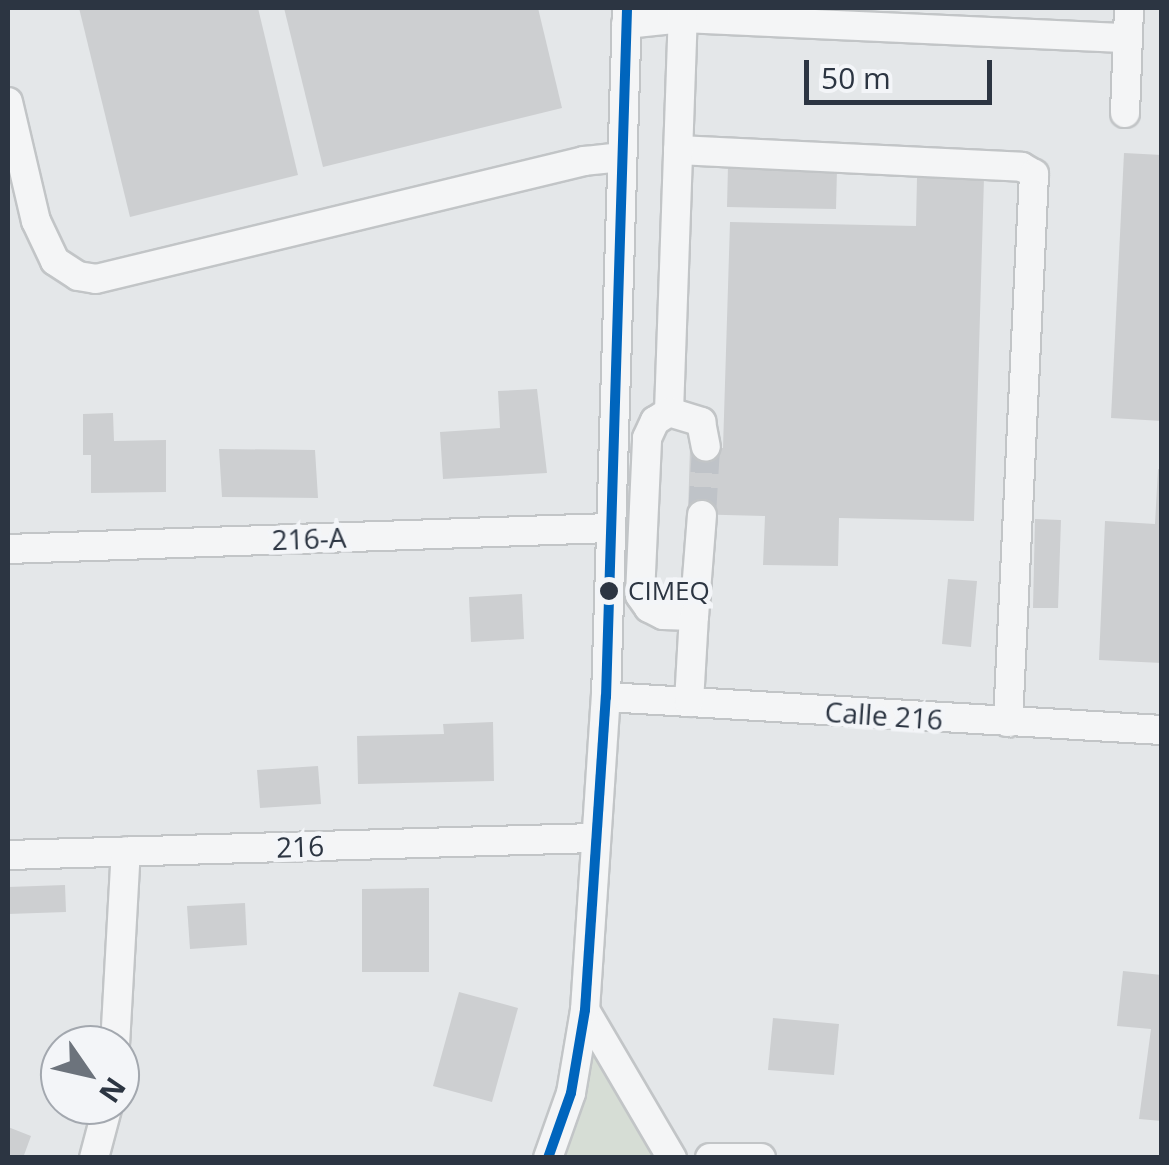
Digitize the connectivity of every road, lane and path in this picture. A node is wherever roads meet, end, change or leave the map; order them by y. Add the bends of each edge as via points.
1 (1129, 8) edge
2 (683, 13) edge
3 (626, 16) edge
4 (1128, 38) junction
5 (8, 102) edge
6 (1125, 113) dead end
7 (678, 150) junction
8 (620, 157) junction
9 (670, 412) junction
10 (706, 447) tunnel mouth
11 (702, 514) tunnel mouth
12 (610, 528) junction
13 (8, 549) edge
14 (694, 616) junction
15 (606, 697) junction
16 (689, 702) junction
17 (1008, 722) junction
18 (1162, 730) edge
19 (593, 838) junction
20 (126, 850) junction
21 (8, 855) edge
22 (585, 1010) junction
23 (116, 1025) edge
24 (103, 1125) edge
25 (94, 1158) edge
26 (548, 1158) edge
27 (672, 1158) edge
28 (710, 1158) edge
29 (761, 1158) edge

1 - 4 street
2 - 3 street
2 - 4 street
2 - 7 street
3 - 8 street
4 - 6 street
5 - 8 street via 36,221 55,261 96,279
7 - 9 street
7 - 17 street via 1022,167 1034,174
8 - 12 street
9 - 10 street via 701,422
9 - 14 street via 646,438 640,595 663,615
11 - 14 street
12 - 13 street, 216-A
12 - 15 street
14 - 16 street
15 - 16 street, Calle 216
15 - 19 street
16 - 17 street, Calle 216
17 - 18 street, Calle 216
19 - 20 street, 216
19 - 22 street
20 - 21 street, 216
20 - 23 street
22 - 26 street via 571,1093
22 - 27 street
24 - 25 street
28 - 29 street

